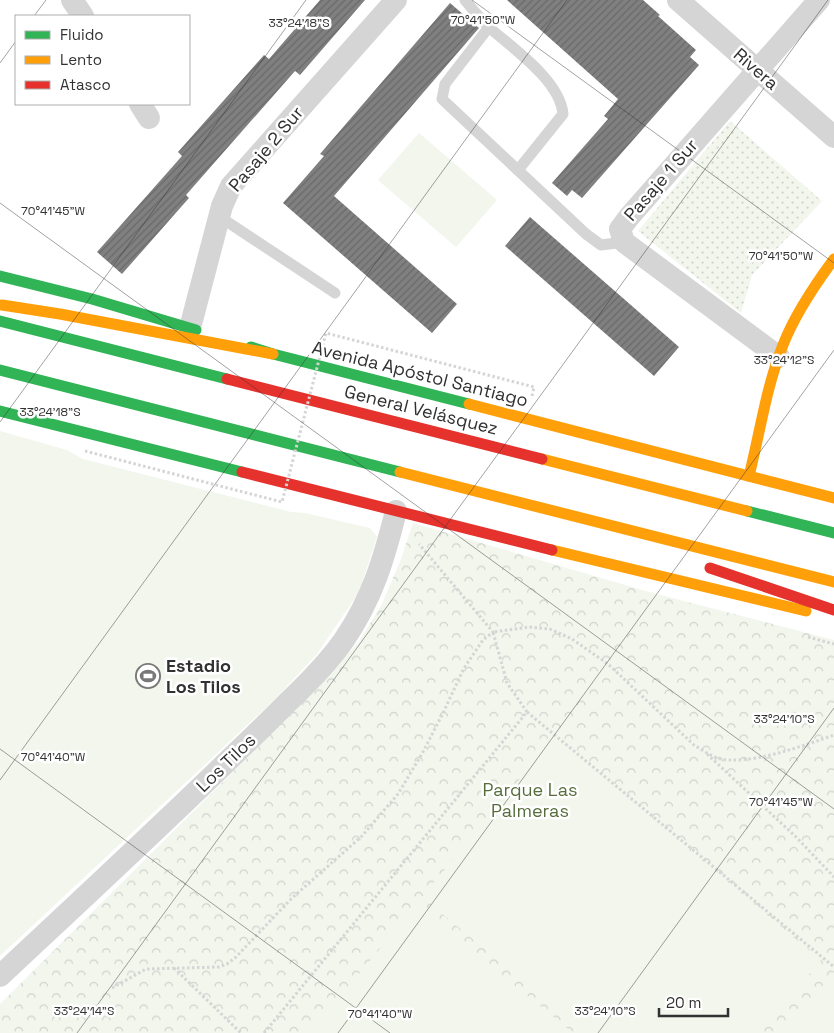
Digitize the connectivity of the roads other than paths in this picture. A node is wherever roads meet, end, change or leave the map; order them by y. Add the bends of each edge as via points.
1 (72, 0) edge
2 (396, 0) edge
3 (465, 0) edge
4 (819, 0) edge
5 (682, 1) edge
6 (82, 15) edge
7 (489, 27) junction
8 (758, 70) junction
9 (834, 137) edge
10 (518, 170) junction
11 (220, 217) junction
12 (624, 242) junction
13 (833, 263) edge
14 (0, 276) edge
15 (335, 293) dead end
16 (0, 305) edge
17 (0, 321) edge
18 (190, 328) junction
19 (273, 354) junction
20 (778, 357) junction
21 (0, 370) edge
22 (0, 411) edge
23 (749, 476) junction
24 (834, 498) edge
25 (515, 501) junction
26 (396, 511) junction
27 (834, 533) edge
28 (646, 546) dead end
29 (702, 565) dead end
30 (834, 582) edge
31 (834, 610) edge
32 (834, 618) edge
33 (0, 976) edge

1 - 6 street
2 - 11 street, Pasaje 2 Sur via 238,178 226,195
3 - 7 lane
4 - 8 street, Pasaje 1 Sur
5 - 8 street, Rivera
7 - 10 lane via 542,73 562,104 563,114
7 - 10 lane via 445,84 442,99
8 - 9 street, Rivera
8 - 12 street, Pasaje 1 Sur via 629,217 620,229
10 - 12 lane via 586,234 601,244
11 - 15 lane
11 - 18 street, Pasaje 2 Sur
12 - 20 street, Pasaje 1 Sur
13 - 20 main road via 801,307
14 - 18 main road, Avenida Apóstol Santiago
16 - 19 main road
17 - 27 main road, General Velásquez
18 - 19 main road, Avenida Apóstol Santiago
19 - 23 main road, Avenida Apóstol Santiago
20 - 23 main road
21 - 25 main road
22 - 26 main road
23 - 24 main road, Avenida Apóstol Santiago
25 - 28 main road
25 - 30 main road
26 - 32 main road
26 - 33 street, Los Tilos via 389,543 369,598 329,660 225,764
29 - 31 main road

